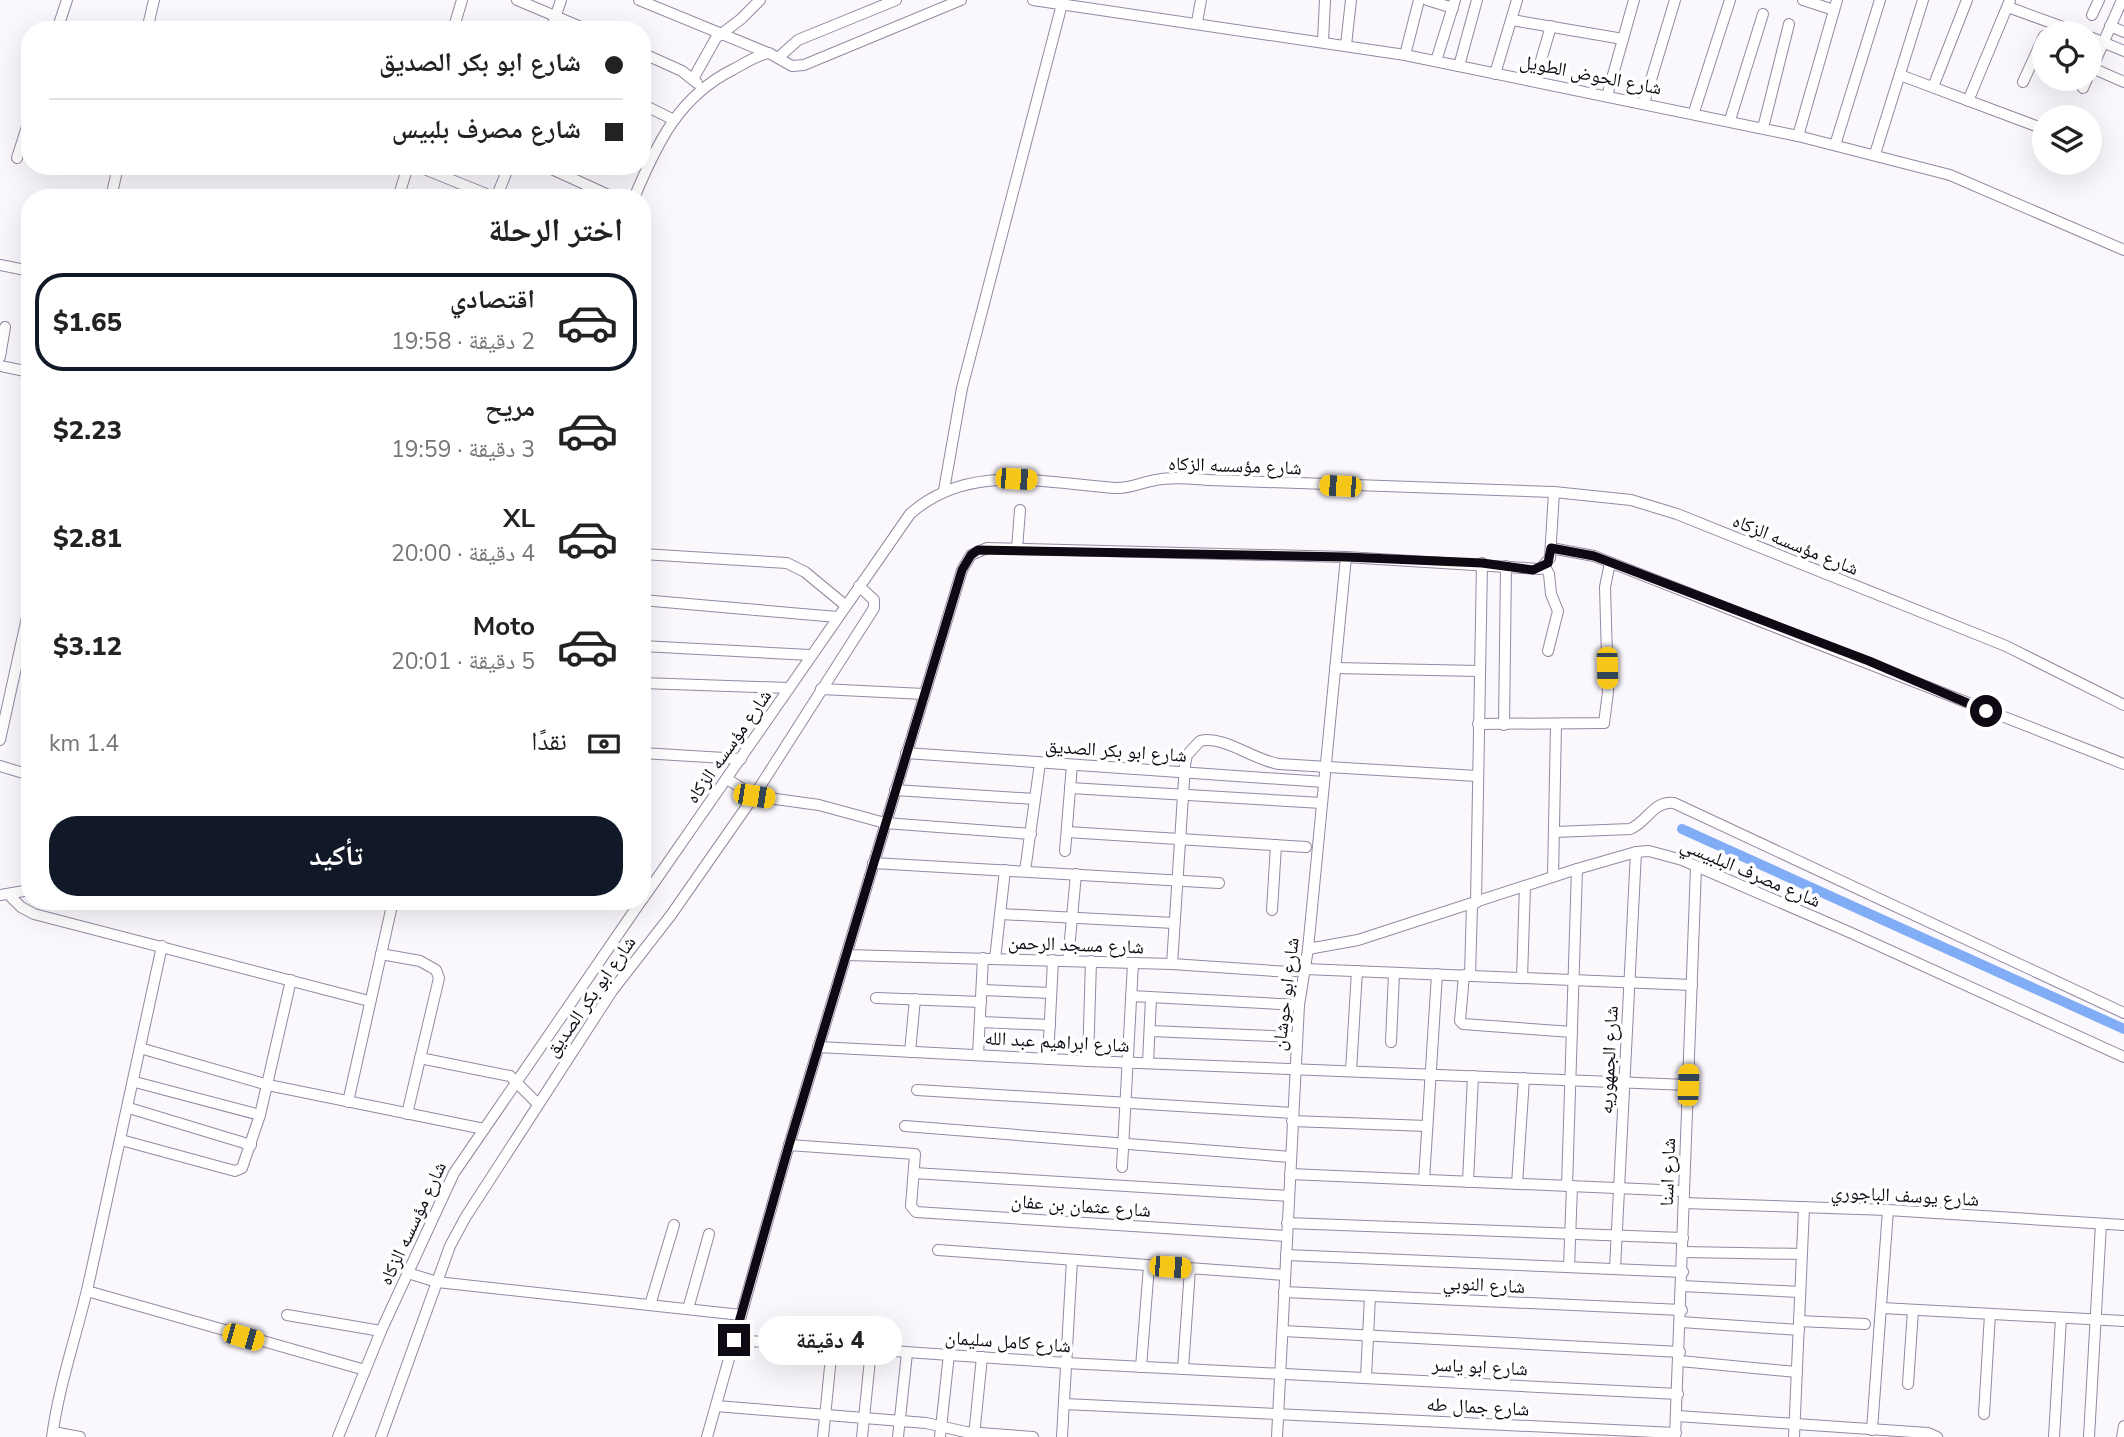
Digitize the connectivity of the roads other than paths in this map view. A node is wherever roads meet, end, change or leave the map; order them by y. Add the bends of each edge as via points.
1 (67, 0) edge
2 (154, 0) edge
3 (462, 0) edge
4 (517, 0) edge
5 (561, 0) edge
6 (639, 0) edge
7 (760, 0) edge
8 (896, 0) edge
9 (961, 0) edge
10 (1033, 0) edge
11 (1201, 0) edge
12 (1325, 0) edge
13 (1351, 0) edge
14 (1419, 0) edge
15 (1426, 0) edge
16 (1477, 0) edge
17 (1517, 0) edge
18 (1634, 0) edge
19 (1675, 0) edge
20 (1730, 0) edge
21 (1803, 0) edge
22 (1880, 0) edge
23 (1923, 0) edge
24 (1968, 0) edge
25 (2099, 0) edge
26 (2122, 0) edge
27 (2009, 3) edge
28 (1062, 4) junction
29 (1454, 4) edge
30 (1835, 5) edge
31 (1763, 14) dead end
32 (555, 16) junction
33 (2092, 16) dead end
34 (1512, 20) junction
35 (60, 21) edge
36 (150, 21) edge
37 (458, 21) edge
38 (554, 21) edge
39 (567, 21) edge
40 (2046, 21) edge
41 (1197, 22) junction
42 (1789, 24) dead end
43 (1551, 26) junction
44 (2110, 26) junction
45 (2124, 32) edge
46 (720, 33) junction
47 (1623, 39) junction
48 (1323, 41) junction
49 (2103, 43) joint
50 (1346, 45) junction
51 (2124, 51) edge
52 (774, 55) junction
53 (1405, 55) junction
54 (651, 58) edge
55 (1436, 61) junction
56 (2032, 63) edge
57 (1459, 66) junction
58 (1495, 74) junction
59 (1900, 75) junction
60 (693, 79) junction
61 (2102, 79) edge
62 (1535, 81) junction
63 (2023, 82) dead end
64 (2124, 82) edge
65 (1933, 87) junction
66 (702, 88) junction
67 (1607, 96) junction
68 (1968, 101) junction
69 (1644, 103) junction
70 (651, 108) edge
71 (1694, 113) junction
72 (673, 119) junction
73 (1730, 120) junction
74 (2032, 125) edge
75 (1763, 128) junction
76 (1798, 135) junction
77 (21, 145) edge
78 (1835, 145) junction
79 (651, 151) edge
80 (1875, 154) junction
81 (17, 158) dead end
82 (431, 175) edge
83 (565, 175) edge
84 (470, 189) edge
85 (595, 189) edge
86 (2124, 250) edge
87 (0, 265) edge
88 (21, 269) edge
89 (5, 327) dead end
90 (0, 356) edge
91 (0, 366) edge
92 (21, 370) edge
93 (944, 490) junction
94 (1553, 492) junction
95 (1020, 510) dead end
96 (1551, 548) junction
97 (1017, 549) junction
98 (651, 555) edge
99 (1346, 557) junction
100 (1482, 563) junction
101 (1610, 563) junction
102 (1506, 566) junction
103 (1545, 567) junction
104 (857, 589) junction
105 (651, 601) edge
106 (845, 604) junction
107 (837, 617) junction
108 (651, 646) edge
109 (1548, 651) dead end
110 (21, 653) edge
111 (810, 655) junction
112 (1335, 668) junction
113 (1479, 670) junction
114 (651, 683) edge
115 (789, 688) junction
116 (821, 689) junction
117 (924, 694) junction
118 (2124, 705) edge
119 (1478, 724) junction
120 (1504, 725) junction
121 (1556, 725) junction
122 (0, 740) edge
123 (906, 753) junction
124 (651, 754) edge
125 (741, 759) junction
126 (1040, 763) junction
127 (2124, 764) edge
128 (0, 765) edge
129 (1072, 765) junction
130 (1326, 768) junction
131 (21, 772) edge
132 (1184, 772) junction
133 (1477, 776) junction
134 (727, 779) junction
135 (1324, 782) junction
136 (1070, 788) junction
137 (895, 790) junction
138 (1183, 794) junction
139 (754, 796) junction
140 (1035, 799) junction
141 (1322, 803) junction
142 (885, 823) junction
143 (1067, 832) junction
144 (1554, 832) junction
145 (1031, 834) junction
146 (1180, 839) junction
147 (1276, 845) junction
148 (1306, 847) dead end
149 (1065, 851) dead end
150 (1636, 852) junction
151 (873, 863) junction
152 (1696, 867) junction
153 (1577, 869) junction
154 (1005, 870) junction
155 (1025, 872) junction
156 (1076, 874) junction
157 (1553, 877) junction
158 (1177, 880) junction
159 (1219, 883) dead end
160 (1525, 886) junction
161 (651, 888) edge
162 (4, 894) edge
163 (1474, 903) junction
164 (21, 908) edge
165 (26, 910) edge
166 (391, 910) edge
167 (636, 910) edge
168 (1272, 910) dead end
169 (1000, 914) junction
170 (1072, 918) junction
171 (1174, 923) junction
172 (162, 946) junction
173 (1308, 949) junction
174 (381, 954) junction
175 (846, 955) junction
176 (983, 958) junction
177 (995, 959) junction
178 (1053, 960) junction
179 (1068, 961) junction
180 (1091, 961) junction
181 (1133, 963) junction
182 (1172, 964) junction
183 (1304, 969) junction
184 (1357, 971) junction
185 (1394, 972) junction
186 (1437, 974) junction
187 (1467, 976) junction
188 (1522, 978) junction
189 (291, 980) junction
190 (1574, 980) junction
191 (1629, 982) junction
192 (1692, 985) junction
193 (982, 990) junction
194 (1051, 993) junction
195 (1131, 996) junction
196 (876, 998) dead end
197 (1152, 998) junction
198 (915, 999) junction
199 (369, 1001) junction
200 (981, 1002) junction
201 (1299, 1005) junction
202 (2124, 1013) edge
203 (980, 1021) junction
204 (1050, 1025) junction
205 (1150, 1031) junction
206 (1572, 1032) junction
207 (1297, 1037) junction
208 (1391, 1042) dead end
209 (818, 1047) junction
210 (140, 1048) junction
211 (910, 1052) junction
212 (978, 1055) junction
213 (2124, 1057) edge
214 (420, 1058) junction
215 (1048, 1059) junction
216 (1088, 1061) junction
217 (1128, 1063) junction
218 (1148, 1063) junction
219 (1294, 1069) junction
220 (1351, 1071) junction
221 (1430, 1074) junction
222 (1473, 1076) junction
223 (1524, 1078) junction
224 (1570, 1080) junction
225 (515, 1081) junction
226 (135, 1082) junction
227 (1624, 1082) junction
228 (268, 1085) junction
229 (1688, 1085) junction
230 (917, 1090) dead end
231 (348, 1101) junction
232 (537, 1103) junction
233 (1126, 1103) junction
234 (129, 1108) junction
235 (407, 1114) junction
236 (261, 1115) junction
237 (1292, 1117) junction
238 (905, 1126) dead end
239 (1427, 1126) junction
240 (484, 1129) junction
241 (121, 1140) junction
242 (251, 1144) junction
243 (1124, 1144) junction
244 (789, 1145) junction
245 (1290, 1157) junction
246 (1122, 1167) dead end
247 (914, 1173) junction
248 (1290, 1174) junction
249 (1424, 1180) junction
250 (1468, 1181) junction
251 (1517, 1184) junction
252 (1570, 1186) junction
253 (1619, 1188) junction
254 (1684, 1191) junction
255 (1289, 1196) junction
256 (1684, 1203) junction
257 (1804, 1207) junction
258 (1888, 1210) junction
259 (1287, 1223) junction
260 (2101, 1224) junction
261 (674, 1225) dead end
262 (2124, 1225) edge
263 (709, 1234) dead end
264 (1570, 1234) junction
265 (1287, 1236) junction
266 (1617, 1236) junction
267 (1683, 1238) junction
268 (938, 1251) dead end
269 (1683, 1252) junction
270 (1802, 1254) junction
271 (1286, 1255) junction
272 (1072, 1260) junction
273 (1149, 1266) junction
274 (1569, 1267) junction
275 (1190, 1269) junction
276 (1615, 1269) junction
277 (1683, 1272) junction
278 (408, 1273) junction
279 (1285, 1275) junction
280 (437, 1282) junction
281 (1682, 1286) junction
282 (87, 1291) junction
283 (1284, 1292) junction
284 (1800, 1292) junction
285 (1370, 1296) junction
286 (650, 1305) junction
287 (1882, 1308) junction
288 (688, 1309) junction
289 (1682, 1310) junction
290 (1913, 1310) junction
291 (1990, 1314) junction
292 (287, 1315) dead end
293 (741, 1315) junction
294 (2061, 1318) junction
295 (2096, 1319) junction
296 (2124, 1321) edge
297 (1681, 1322) junction
298 (1865, 1324) dead end
299 (1799, 1326) junction
300 (381, 1331) junction
301 (1283, 1331) junction
302 (1368, 1336) junction
303 (734, 1340) junction
304 (832, 1347) junction
305 (871, 1350) junction
306 (907, 1353) junction
307 (949, 1354) junction
308 (982, 1357) junction
309 (1680, 1357) junction
310 (1066, 1363) junction
311 (1141, 1367) junction
312 (1183, 1369) junction
313 (365, 1370) junction
314 (1797, 1372) junction
315 (1281, 1373) junction
316 (1366, 1377) junction
317 (1908, 1384) dead end
318 (1678, 1394) junction
319 (1064, 1404) junction
320 (716, 1406) junction
321 (1278, 1414) junction
322 (1984, 1414) dead end
323 (825, 1415) junction
324 (1677, 1416) junction
325 (864, 1418) junction
326 (900, 1421) junction
327 (1795, 1425) junction
328 (2124, 1426) edge
329 (1872, 1430) junction
330 (941, 1432) edge
331 (1858, 1433) edge
332 (53, 1434) edge
333 (975, 1435) edge
334 (1675, 1435) edge
335 (80, 1437) edge
336 (338, 1437) edge
337 (381, 1437) edge
338 (707, 1437) edge
339 (823, 1437) edge
340 (862, 1437) edge
341 (898, 1437) edge
342 (1033, 1437) edge
343 (1062, 1437) edge
344 (1278, 1437) edge
345 (1794, 1437) edge
346 (1937, 1437) edge
347 (2054, 1437) edge
348 (2089, 1437) edge
349 (2122, 1437) edge

1 - 35 street
2 - 36 street
3 - 37 street
4 - 32 street
5 - 32 street
6 - 46 street
7 - 46 street
8 - 52 street via 798,40
9 - 52 street via 798,66
10 - 28 street, شارع الحوض الطويل
11 - 41 street
12 - 48 street
13 - 50 street
14 - 53 street
15 - 29 street
16 - 57 street
17 - 34 street
18 - 47 street
19 - 69 street
20 - 71 street
21 - 30 street
22 - 78 street
23 - 59 street
24 - 65 street
25 - 33 street
26 - 44 street
27 - 40 street
27 - 68 street
28 - 41 street, شارع الحوض الطويل
28 - 93 street via 962,388
29 - 55 street
30 - 76 street
31 - 73 street
32 - 38 street
32 - 39 street
34 - 43 street
34 - 58 street
41 - 48 street, شارع الحوض الطويل
42 - 75 street
43 - 47 street
43 - 62 street
44 - 45 street
44 - 49 street
46 - 52 street
46 - 60 street
47 - 67 street
48 - 50 street, شارع الحوض الطويل
49 - 51 street
50 - 53 street, شارع الحوض الطويل
52 - 66 street
53 - 55 street, شارع الحوض الطويل
54 - 60 street
55 - 57 street, شارع الحوض الطويل
56 - 63 street
57 - 58 street, شارع الحوض الطويل
58 - 62 street, شارع الحوض الطويل
59 - 65 street
59 - 80 street
60 - 66 street
61 - 64 street
62 - 67 street, شارع الحوض الطويل
65 - 68 street
66 - 72 street
67 - 69 street, شارع الحوض الطويل
68 - 74 street
69 - 71 street, شارع الحوض الطويل
70 - 72 street
71 - 73 street, شارع الحوض الطويل
72 - 79 street
73 - 75 street, شارع الحوض الطويل
75 - 76 street, شارع الحوض الطويل
76 - 78 street, شارع الحوض الطويل
77 - 81 street
78 - 80 street, شارع الحوض الطويل
80 - 86 street, شارع الحوض الطويل via 1967,181
82 - 84 street
83 - 85 street
87 - 88 street
89 - 90 street
91 - 92 street
93 - 94 street, شارع مؤسسه الزكاه via 987,480 1114,488 1171,479
93 - 104 street, شارع مؤسسه الزكاه via 910,514
94 - 96 street
94 - 118 street, شارع مؤسسه الزكاه via 1631,500 1677,514 2006,646
95 - 97 street
96 - 101 street
96 - 103 street
97 - 99 street
97 - 117 street via 978,550 966,562
98 - 106 street via 787,563
99 - 100 street
99 - 112 street, شارع ابو حوشان
100 - 102 street
100 - 113 street
101 - 121 street via 1605,587 1606,718 1598,725
101 - 127 street
102 - 103 street
102 - 120 street
103 - 109 street via 1558,611
104 - 106 street, شارع مؤسسه الزكاه
104 - 116 street, شارع ابو بكر الصديق via 874,600 874,608
105 - 107 street
106 - 107 street, شارع مؤسسه الزكاه
107 - 111 street, شارع مؤسسه الزكاه
108 - 111 street
110 - 122 street
111 - 115 street, شارع مؤسسه الزكاه
112 - 113 street
112 - 130 street, شارع ابو حوشان
113 - 119 street
114 - 115 street
115 - 125 street, شارع مؤسسه الزكاه
116 - 117 street
116 - 139 street, شارع ابو بكر الصديق
117 - 123 street
119 - 120 street
119 - 133 street
120 - 121 street
121 - 144 street
123 - 126 street, شارع ابو بكر الصديق
123 - 137 street
124 - 125 street
125 - 134 street, شارع مؤسسه الزكاه
126 - 129 street, شارع ابو بكر الصديق
126 - 140 street
128 - 131 street
129 - 132 street, شارع ابو بكر الصديق
129 - 136 street
130 - 132 street via 1268,763 1209,739 1192,747
130 - 133 street
130 - 135 street, شارع ابو حوشان
132 - 135 street, شارع ابو بكر الصديق
132 - 138 street
133 - 163 street
134 - 139 street
134 - 161 street, شارع مؤسسه الزكاه
135 - 141 street, شارع ابو حوشان
136 - 138 street
136 - 143 street
137 - 140 street
137 - 142 street
138 - 141 street
138 - 146 street
139 - 142 street via 819,805
139 - 232 street, شارع ابو بكر الصديق
140 - 145 street
141 - 173 street, شارع ابو حوشان
142 - 145 street
142 - 151 street
143 - 146 street
143 - 149 street
144 - 157 street
144 - 202 street, شارع مصرف البلبيسي via 1630,829 1656,807 1674,803
145 - 155 street
146 - 147 street
146 - 158 street
147 - 148 street
147 - 168 street
150 - 152 street, شارع مصرف البلبيسي via 1665,854
150 - 153 street, شارع مصرف البلبيسي
150 - 191 street, شارع الجمهوريه
151 - 154 street
151 - 175 street
152 - 192 street, شارع اسنا
152 - 213 street, شارع مصرف البلبيسي
153 - 157 street, شارع مصرف البلبيسي
153 - 190 street
154 - 155 street
154 - 169 street
155 - 156 street
156 - 158 street
156 - 170 street
157 - 160 street, شارع مصرف البلبيسي
158 - 159 street
158 - 171 street
160 - 163 street, شارع مصرف البلبيسي
160 - 188 street
162 - 164 street
163 - 173 street, شارع مصرف البلبيسي via 1358,940
163 - 187 street
165 - 172 street
166 - 174 street
167 - 225 street, شارع مؤسسه الزكاه
169 - 170 street
169 - 177 street
170 - 171 street
170 - 179 street
171 - 182 street
172 - 189 street
172 - 210 street
173 - 183 street, شارع ابو حوشان
174 - 199 street
174 - 214 street via 420,961 436,970 438,982
175 - 176 street, شارع مسجد الرحمن
175 - 209 street
176 - 177 street, شارع مسجد الرحمن
176 - 193 street
177 - 178 street, شارع مسجد الرحمن
178 - 179 street, شارع مسجد الرحمن
178 - 194 street
179 - 180 street, شارع مسجد الرحمن
180 - 181 street, شارع مسجد الرحمن
180 - 216 street
181 - 182 street, شارع مسجد الرحمن
181 - 195 street
182 - 183 street, شارع مسجد الرحمن via 1289,972
183 - 184 street, شارع مسجد الرحمن
183 - 201 street, شارع ابو حوشان
184 - 185 street, شارع مسجد الرحمن
184 - 220 street
185 - 186 street, شارع مسجد الرحمن
185 - 208 street
186 - 187 street, شارع مسجد الرحمن
186 - 221 street
187 - 188 street, شارع مسجد الرحمن
187 - 206 street via 1463,1024
188 - 190 street, شارع مسجد الرحمن
189 - 199 street
189 - 228 street
190 - 191 street, شارع مسجد الرحمن
190 - 206 street
191 - 192 street, شارع مسجد الرحمن
191 - 227 street, شارع الجمهوريه
192 - 229 street, شارع اسنا
193 - 194 street
193 - 200 street
194 - 204 street
195 - 197 street
195 - 217 street
196 - 198 street
197 - 201 street
197 - 205 street
198 - 200 street
198 - 211 street
199 - 231 street
200 - 203 street
201 - 207 street, شارع ابو حوشان
203 - 204 street
203 - 212 street
204 - 215 street
205 - 207 street
205 - 218 street
206 - 224 street
207 - 219 street, شارع ابو حوشان
209 - 211 street, شارع ابراهيم عبد الله
209 - 244 street
210 - 226 street
210 - 228 street
211 - 212 street, شارع ابراهيم عبد الله
212 - 215 street, شارع ابراهيم عبد الله
214 - 225 street via 501,1073
214 - 235 street
215 - 216 street, شارع ابراهيم عبد الله
216 - 217 street, شارع ابراهيم عبد الله
217 - 218 street, شارع ابراهيم عبد الله
217 - 233 street
218 - 219 street, شارع ابراهيم عبد الله
219 - 220 street, شارع ابراهيم عبد الله
219 - 237 street, شارع ابو حوشان
220 - 221 street, شارع ابراهيم عبد الله
221 - 222 street, شارع ابراهيم عبد الله
221 - 239 street
222 - 223 street, شارع ابراهيم عبد الله
222 - 250 street
223 - 224 street, شارع ابراهيم عبد الله
223 - 251 street
224 - 227 street, شارع ابراهيم عبد الله
224 - 252 street
225 - 232 street
225 - 240 street, شارع مؤسسه الزكاه
226 - 234 street
226 - 236 street
227 - 229 street, شارع ابراهيم عبد الله
227 - 253 street, شارع الجمهوريه
228 - 231 street
228 - 236 street
229 - 254 street, شارع اسنا
230 - 233 street
231 - 235 street
232 - 280 street, شارع ابو بكر الصديق via 457,1232
233 - 237 street
233 - 243 street
234 - 241 street
234 - 242 street
235 - 240 street
236 - 242 street
237 - 239 street
237 - 245 street, شارع ابو حوشان
238 - 243 street
239 - 249 street
240 - 278 street, شارع مؤسسه الزكاه via 447,1185
241 - 242 street via 235,1171 244,1164
241 - 282 street
243 - 245 street
243 - 246 street
244 - 247 street via 914,1154
244 - 293 street
245 - 248 street, شارع ابو حوشان
247 - 255 street
247 - 265 street, شارع عثمان بن عفان via 911,1204 916,1212
248 - 249 street
248 - 255 street, شارع ابو حوشان
249 - 250 street
250 - 251 street
251 - 252 street
252 - 253 street
252 - 264 street
253 - 254 street
253 - 266 street, شارع الجمهوريه
254 - 256 street, شارع اسنا
255 - 259 street, شارع ابو حوشان
256 - 257 street, شارع يوسف الباجوري
256 - 267 street, شارع اسنا
257 - 258 street, شارع يوسف الباجوري
257 - 270 street
258 - 260 street, شارع يوسف الباجوري
258 - 287 street
259 - 264 street
259 - 265 street, شارع ابو حوشان
260 - 262 street, شارع يوسف الباجوري
260 - 295 street
261 - 286 street
263 - 288 street
264 - 266 street
264 - 274 street
265 - 271 street, شارع ابو حوشان
266 - 267 street
266 - 276 street, شارع الجمهوريه
267 - 269 street, شارع اسنا
268 - 272 street
269 - 270 street
269 - 277 street, شارع اسنا
270 - 284 street
271 - 274 street
271 - 279 street, شارع ابو حوشان
272 - 273 street
272 - 310 street
273 - 275 street
273 - 311 street
274 - 276 street
275 - 279 street
275 - 312 street
276 - 277 street
277 - 281 street, شارع اسنا
278 - 280 street
278 - 300 street, شارع مؤسسه الزكاه
279 - 283 street, شارع ابو حوشان
280 - 286 street
280 - 337 street, شارع ابو بكر الصديق
281 - 284 street
281 - 289 street, شارع اسنا
282 - 313 street
282 - 332 street via 58,1394
283 - 285 street, شارع النوبي
283 - 301 street, شارع ابو حوشان
284 - 299 street
285 - 289 street, شارع النوبي
285 - 302 street
286 - 288 street
287 - 290 street
287 - 329 street
288 - 293 street
289 - 297 street, شارع اسنا
290 - 291 street
290 - 317 street
291 - 294 street
291 - 322 street
292 - 300 street
293 - 303 street
294 - 295 street
294 - 347 street
295 - 296 street
295 - 348 street
297 - 299 street
297 - 309 street, شارع اسنا
298 - 299 street
299 - 314 street
300 - 313 street, شارع مؤسسه الزكاه
301 - 302 street
301 - 315 street, شارع ابو حوشان
302 - 309 street
302 - 316 street
303 - 304 street, شارع كامل سليمان
303 - 320 street
304 - 305 street, شارع كامل سليمان
304 - 323 street
305 - 306 street, شارع كامل سليمان
305 - 325 street
306 - 307 street, شارع كامل سليمان
306 - 326 street
307 - 308 street, شارع كامل سليمان
307 - 330 street
308 - 310 street, شارع كامل سليمان
308 - 333 street
309 - 314 street
309 - 318 street, شارع اسنا
310 - 311 street, شارع كامل سليمان
310 - 319 street
311 - 312 street, شارع كامل سليمان
312 - 315 street, شارع كامل سليمان
313 - 336 street, شارع مؤسسه الزكاه
314 - 327 street
315 - 316 street, شارع ابو ياسر
315 - 321 street, شارع ابو حوشان
316 - 318 street, شارع ابو ياسر
318 - 324 street, شارع اسنا
319 - 321 street, شارع جمال طه
319 - 343 street
320 - 323 street
320 - 338 street
321 - 334 street, شارع جمال طه
321 - 344 street, شارع ابو حوشان
323 - 325 street
323 - 339 street
324 - 327 street
324 - 334 street, شارع اسنا
325 - 326 street
325 - 340 street
326 - 330 street
326 - 341 street
327 - 331 street
327 - 345 street
328 - 349 street
329 - 331 street
329 - 346 street
330 - 333 street
332 - 335 street
333 - 342 street

